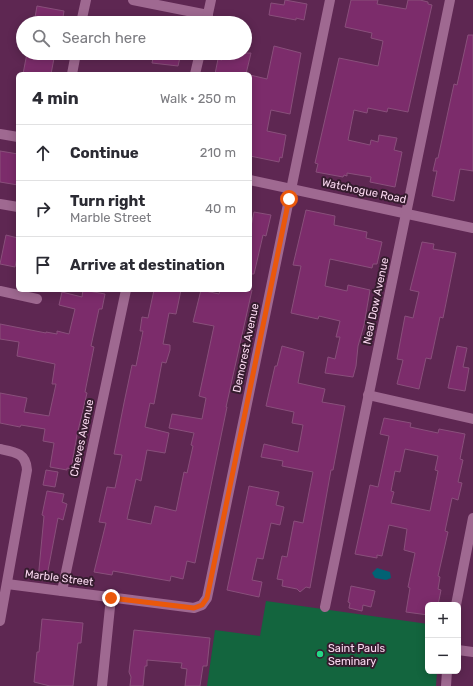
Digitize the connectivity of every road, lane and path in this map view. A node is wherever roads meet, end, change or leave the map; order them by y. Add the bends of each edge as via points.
1 (86, 0) edge
2 (133, 0) edge
3 (211, 0) edge
4 (330, 0) edge
5 (450, 0) edge
6 (83, 16) edge
7 (195, 16) edge
8 (208, 16) edge
9 (75, 60) edge
10 (198, 60) edge
11 (72, 72) edge
12 (195, 72) edge
13 (0, 134) edge
14 (16, 137) edge
15 (252, 180) edge
16 (292, 188) junction
17 (0, 204) edge
18 (16, 207) edge
19 (406, 212) junction
20 (473, 228) edge
21 (0, 291) edge
22 (126, 292) edge
23 (37, 299) dead end
24 (368, 395) junction
25 (473, 419) edge
26 (0, 449) edge
27 (473, 518) edge
28 (7, 584) junction
29 (62, 590) junction
30 (111, 598) junction
31 (457, 602) edge
32 (202, 605) joint
33 (325, 607) dead end
34 (0, 621) edge
35 (461, 650) edge
36 (473, 652) edge
37 (447, 674) edge
38 (102, 686) edge
39 (446, 686) edge

1 - 6 street
2 - 7 street
3 - 8 street
4 - 16 street, Demorest Avenue
5 - 19 street, Neal Dow Avenue
9 - 11 street
10 - 12 street
13 - 14 street
15 - 16 street, Watchogue Road
16 - 19 street, Watchogue Road
16 - 32 street, Demorest Avenue via 207,598
17 - 18 street
19 - 20 street, Watchogue Road
19 - 24 street, Neal Dow Avenue
21 - 23 street
22 - 29 street, Cheves Avenue
24 - 25 street
24 - 33 street, Neal Dow Avenue
26 - 28 street via 20,453 25,458 27,470
27 - 31 street
28 - 29 street, Marble Street
28 - 34 street
29 - 30 street, Marble Street
30 - 32 street, Marble Street via 194,608
30 - 38 street
35 - 36 street
37 - 39 street

